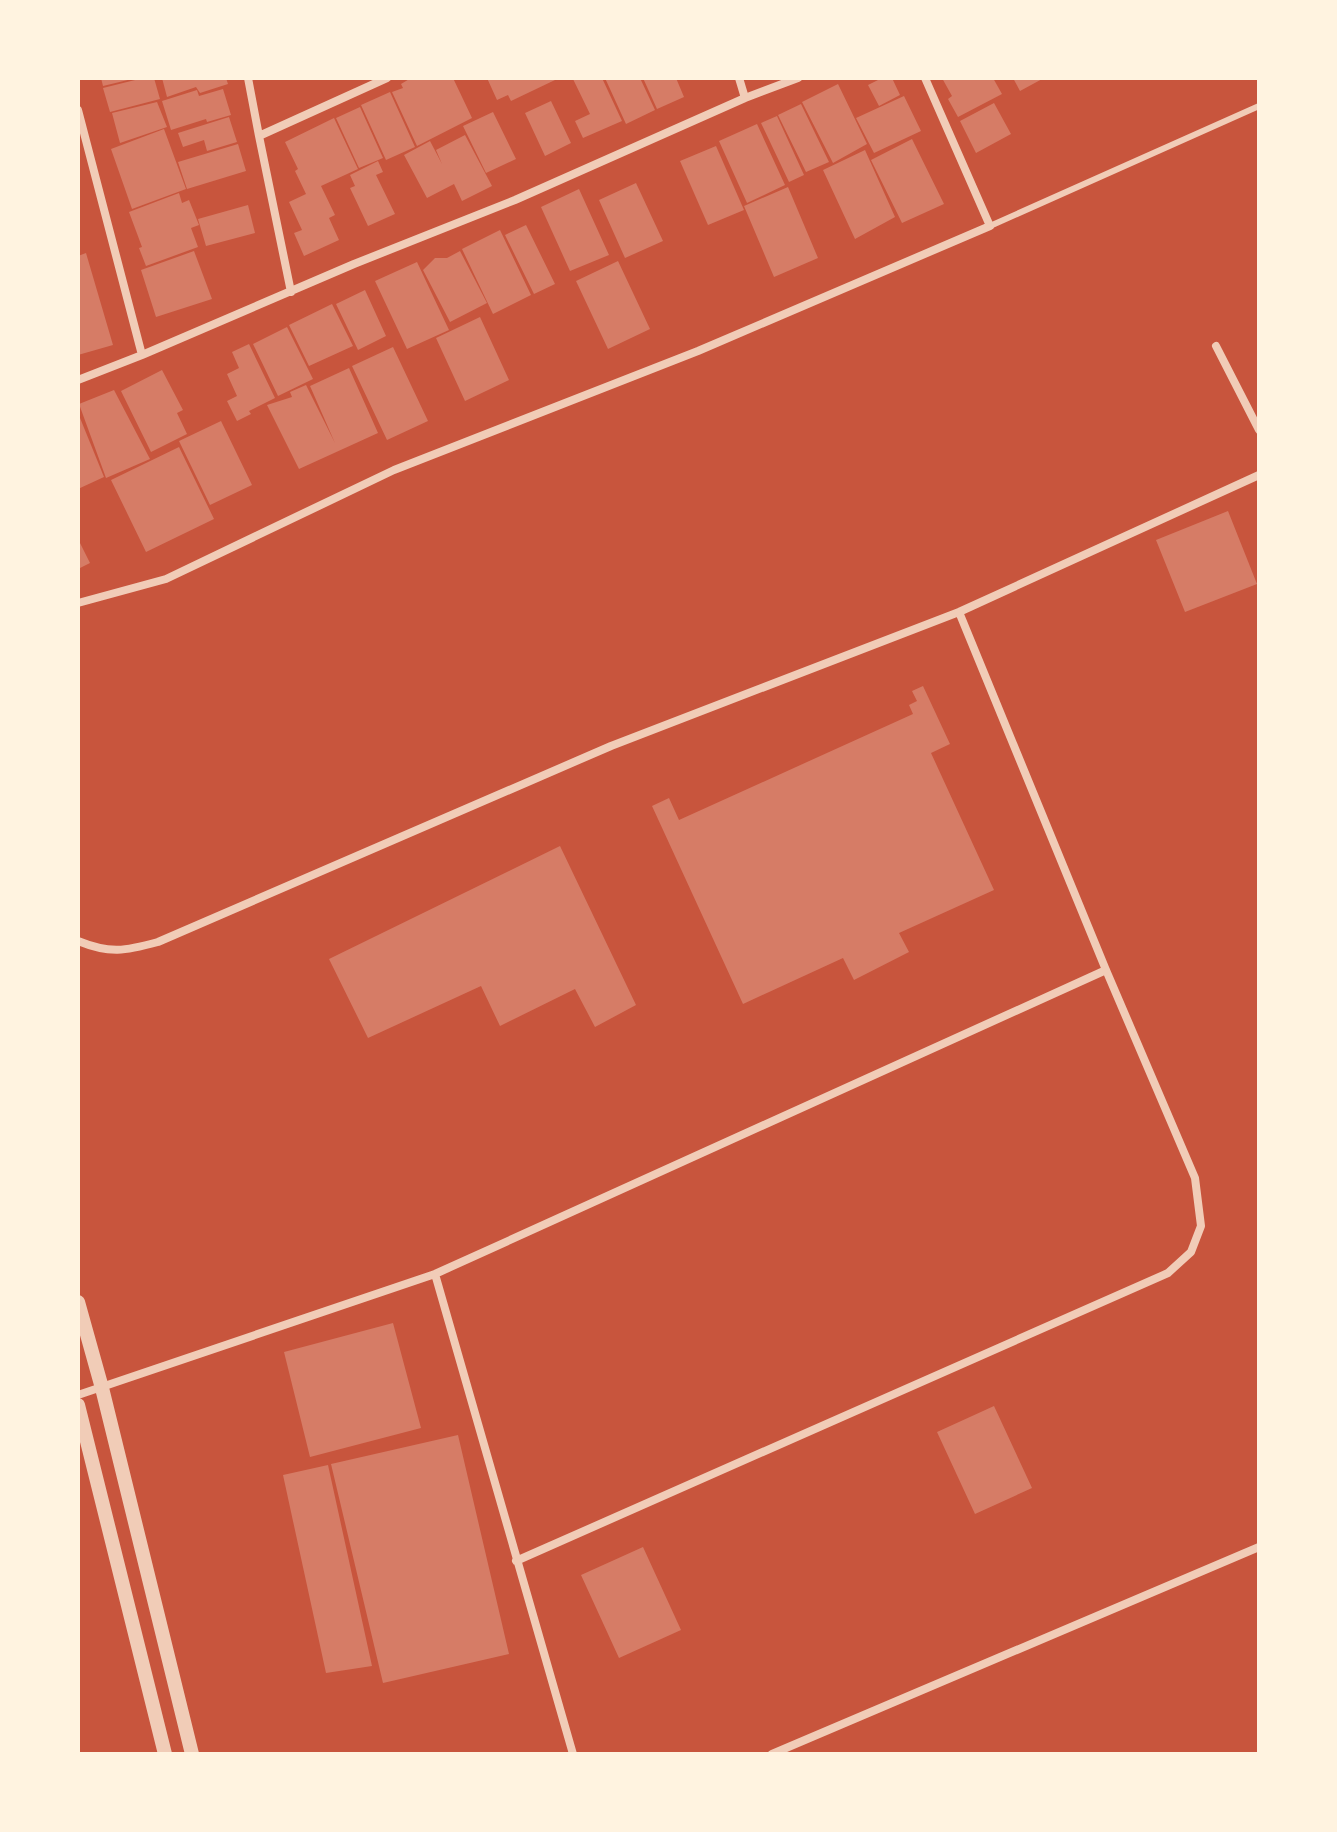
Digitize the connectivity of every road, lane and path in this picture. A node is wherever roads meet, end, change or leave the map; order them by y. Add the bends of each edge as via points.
1 (248, 78) edge
2 (387, 78) edge
3 (739, 78) edge
4 (798, 78) edge
5 (925, 78) edge
6 (745, 98) junction
7 (1259, 106) edge
8 (78, 110) edge
9 (259, 136) junction
10 (990, 226) junction
11 (291, 292) junction
12 (1216, 346) dead end
13 (142, 355) junction
14 (78, 380) edge
15 (1259, 430) edge
16 (1259, 475) edge
17 (78, 603) edge
18 (959, 612) junction
19 (78, 941) edge
20 (1106, 970) junction
21 (435, 1274) junction
22 (78, 1302) edge
23 (81, 1327) edge
24 (102, 1388) junction
25 (78, 1395) edge
26 (78, 1405) edge
27 (1259, 1547) edge
28 (516, 1561) junction
29 (165, 1754) edge
30 (192, 1754) edge
31 (573, 1754) edge
32 (772, 1754) edge

1 - 9 street
2 - 9 street
3 - 6 street
4 - 6 street
5 - 10 street
6 - 11 street
7 - 10 lane
8 - 13 street
9 - 11 street
10 - 17 street via 698,351 394,470 166,579
11 - 13 street
12 - 15 street
13 - 14 street
16 - 18 street
18 - 19 street via 611,746 158,942 102,951
18 - 20 street
20 - 21 street
20 - 28 street via 1195,1178 1201,1226 1191,1252 1168,1273
21 - 24 street
21 - 28 street
22 - 23 street
23 - 24 street
24 - 25 street
24 - 30 street
26 - 29 street
27 - 32 street
28 - 31 street

